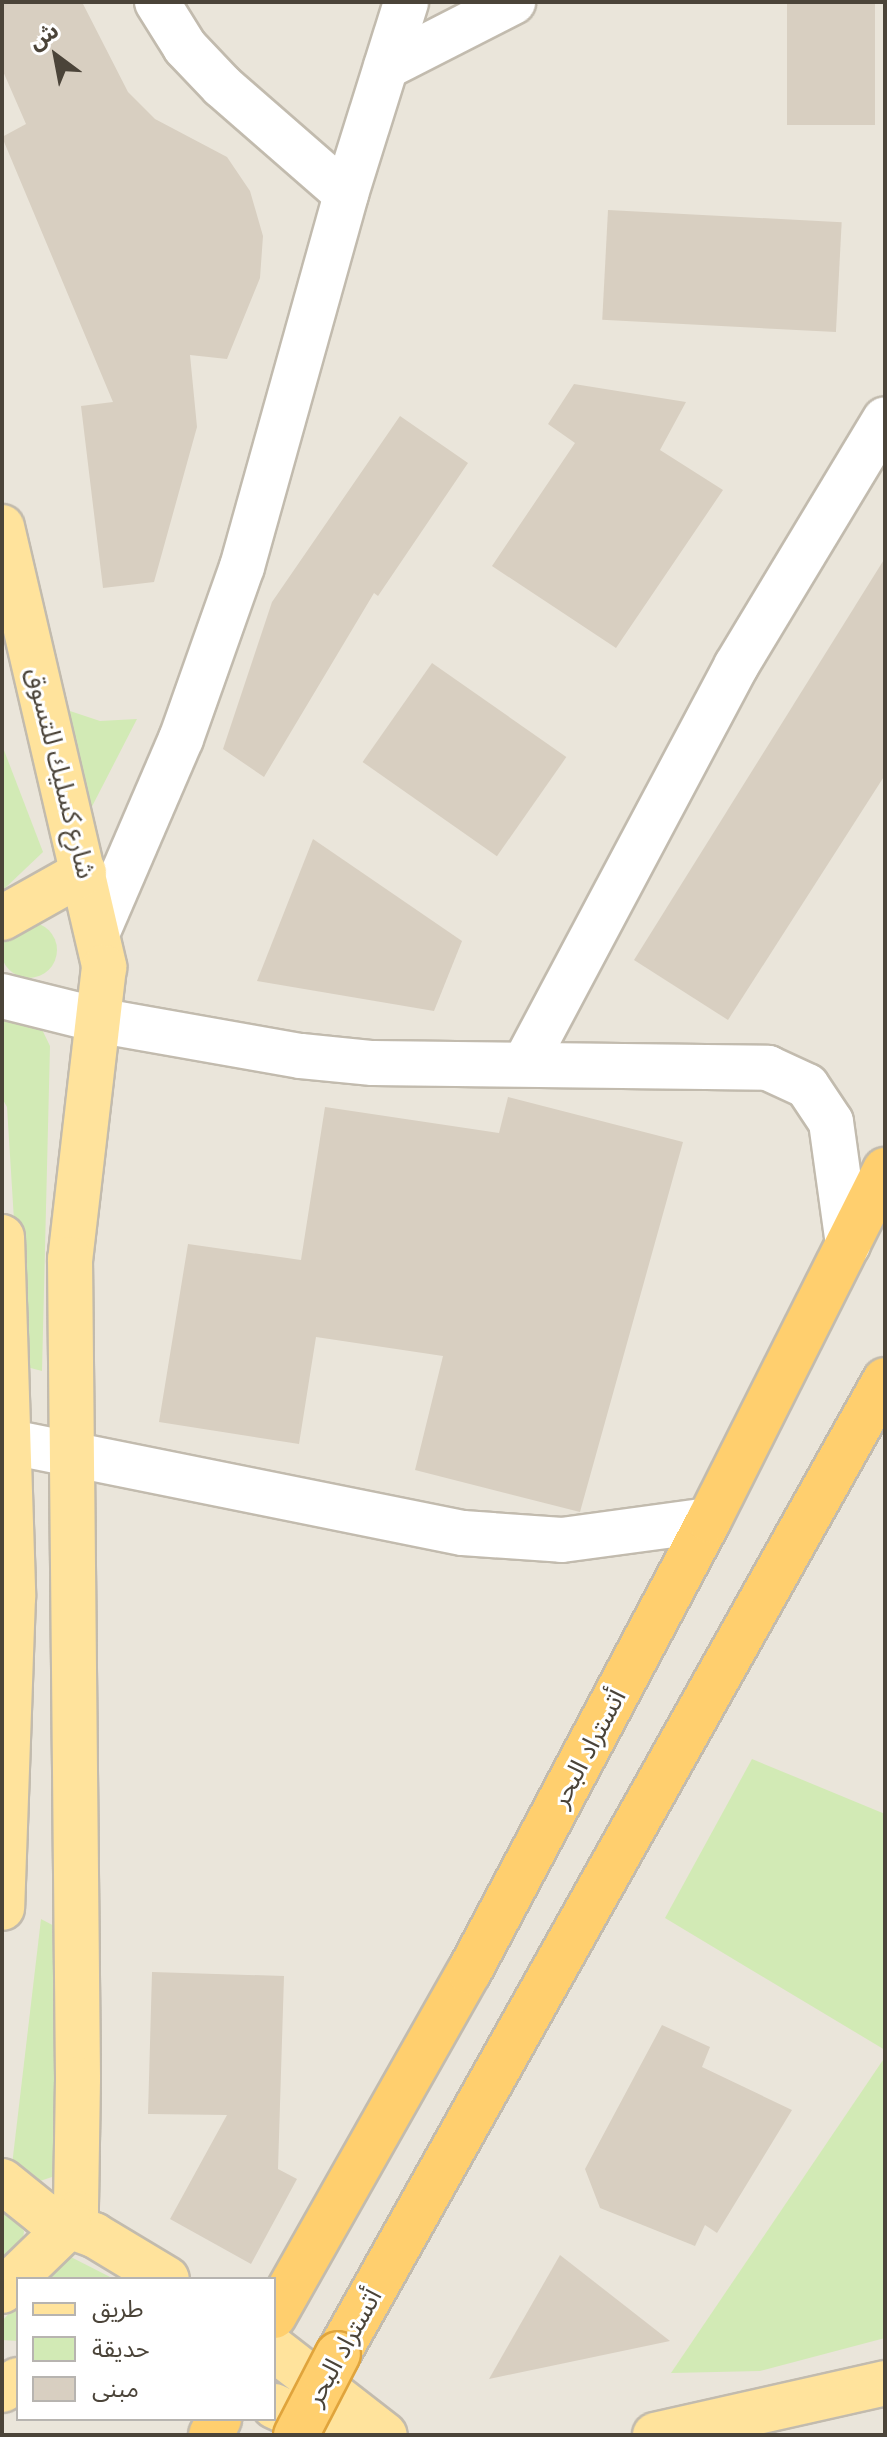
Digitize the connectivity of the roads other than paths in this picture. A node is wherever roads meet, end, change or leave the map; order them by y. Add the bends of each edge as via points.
1 (157, 2) edge
2 (406, 2) edge
3 (513, 2) edge
4 (386, 67) junction
5 (346, 194) junction
6 (885, 419) edge
7 (2, 527) edge
8 (84, 872) junction
9 (2, 918) edge
10 (99, 929) junction
11 (2, 996) edge
12 (102, 1021) junction
13 (525, 1063) junction
14 (885, 1170) edge
15 (2, 1237) edge
16 (848, 1245) junction
17 (885, 1380) edge
18 (11, 1442) junction
19 (70, 1452) junction
20 (709, 1520) junction
21 (2, 1908) edge
22 (2, 2181) edge
23 (69, 2226) junction
24 (16, 2277) edge
25 (163, 2277) edge
26 (280, 2304) edge
27 (276, 2351) edge
28 (885, 2383) edge
29 (276, 2407) edge
30 (296, 2435) edge
31 (336, 2435) edge
32 (385, 2435) edge
33 (655, 2435) edge

1 - 5 street via 185,47 222,86
2 - 4 street
3 - 4 street
4 - 5 street
5 - 10 street via 242,567 175,752
6 - 13 street via 736,666
7 - 8 main road, شارع كسليك للتسوق
8 - 9 main road
8 - 10 main road, شارع كسليك للتسوق
10 - 12 main road, شارع كسليك للتسوق
11 - 12 street
12 - 13 street via 301,1056 373,1063
12 - 19 main road, شارع كسليك للتسوق via 70,1259
13 - 16 street via 718,1064 788,1075 822,1103 831,1122
14 - 16 highway, أتستراد البحر
15 - 18 main road
16 - 20 highway, أتستراد البحر
17 - 30 highway, أتستراد البحر, bridge
18 - 19 street
18 - 21 main road via 11,1714
19 - 20 street via 500,1537 612,1537
19 - 23 main road, شارع كسليك للتسوق via 78,2079 77,2198
20 - 26 highway, أتستراد البحر via 469,1972
22 - 23 main road via 43,2214
23 - 24 main road
23 - 25 main road
27 - 32 main road
28 - 33 main road
29 - 31 main road

